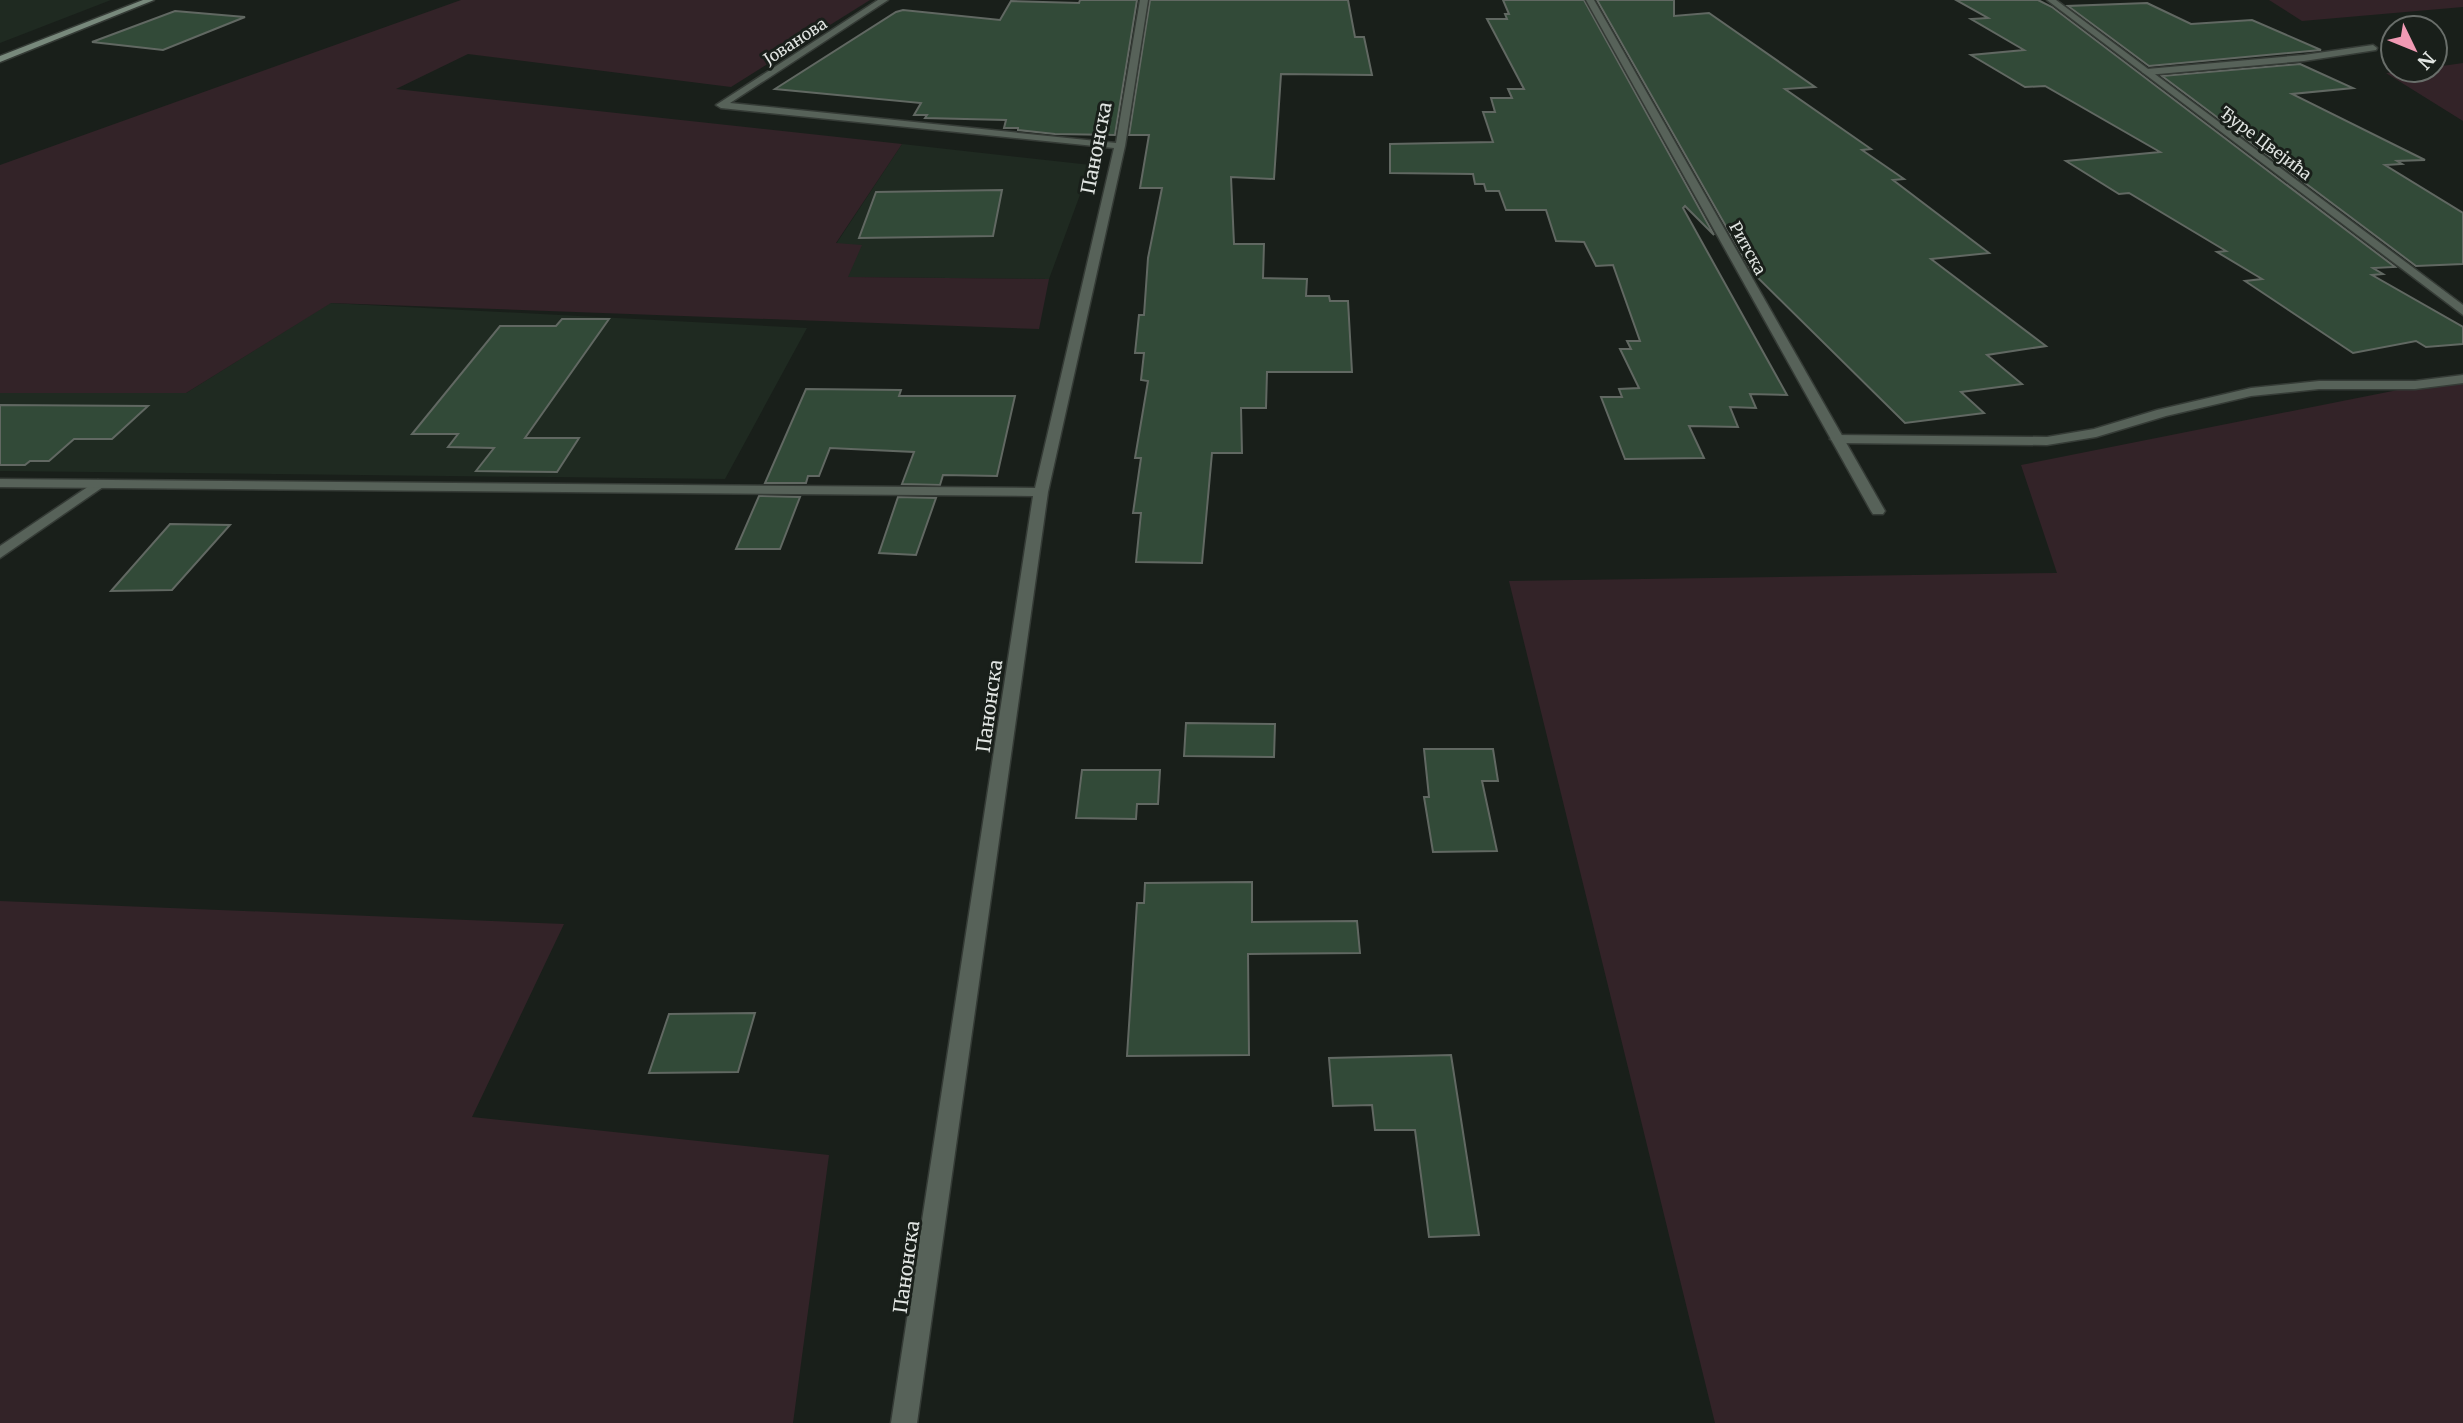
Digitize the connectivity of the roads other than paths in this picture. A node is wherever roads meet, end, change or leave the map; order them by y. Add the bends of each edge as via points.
1 (150, 0) edge
2 (884, 0) edge
3 (1144, 0) edge
4 (1590, 0) edge
5 (2051, 0) edge
6 (2373, 48) dead end
7 (0, 59) edge
8 (2147, 72) junction
9 (1120, 146) junction
10 (2463, 311) edge
11 (2463, 379) edge
12 (1837, 439) junction
13 (0, 483) edge
14 (99, 484) junction
15 (1041, 492) junction
16 (1878, 511) dead end
17 (0, 553) edge
18 (904, 1423) edge

1 - 7 street
2 - 9 street, Јованова via 721,105
3 - 9 street, Панонска
4 - 12 street, Ритска
5 - 8 street, Ђуре Цвејића
6 - 8 street
8 - 10 street, Ђуре Цвејића
9 - 15 street, Панонска
11 - 12 street via 2251,392 2096,433 2047,441
12 - 16 street, Ритска
13 - 14 street
14 - 15 street
14 - 17 street
15 - 18 street, Панонска

